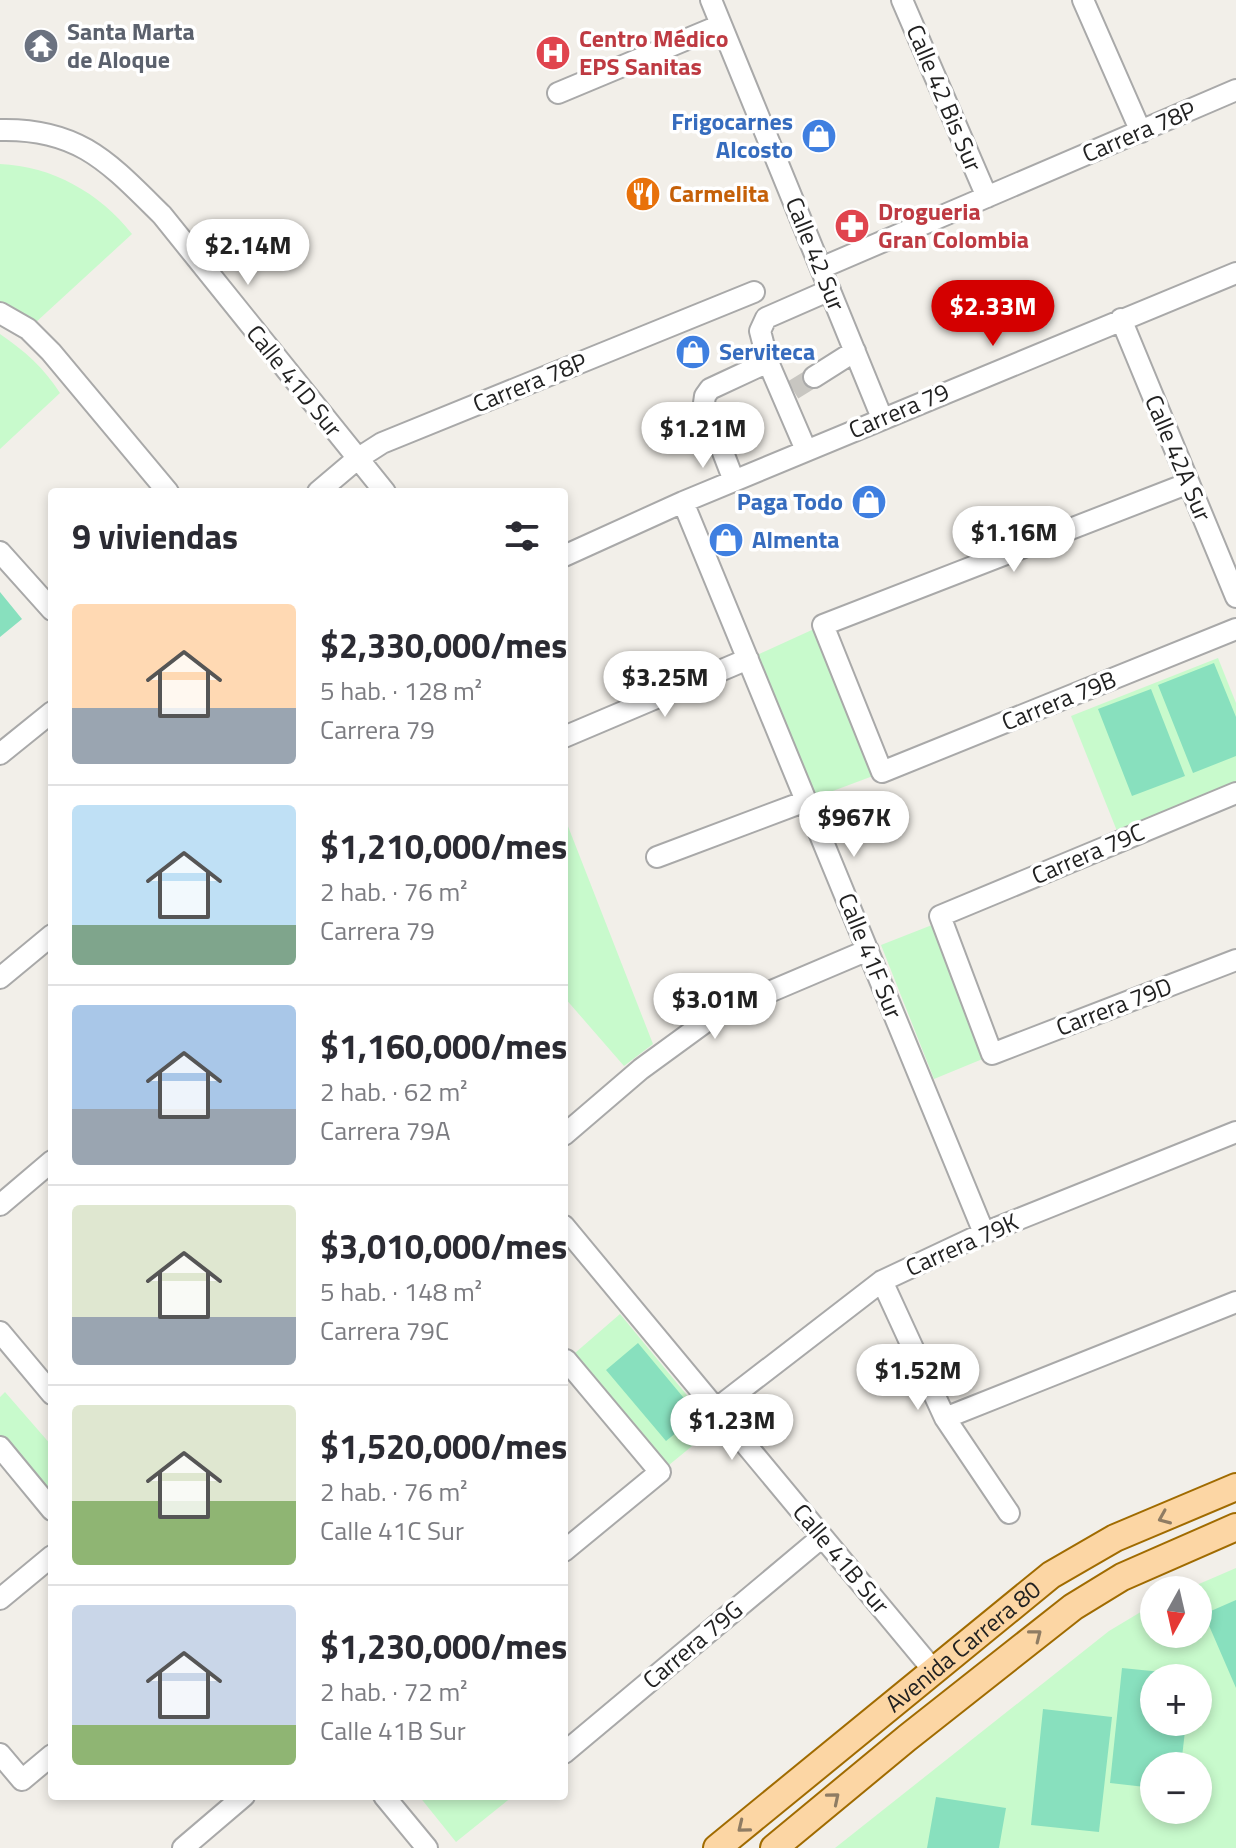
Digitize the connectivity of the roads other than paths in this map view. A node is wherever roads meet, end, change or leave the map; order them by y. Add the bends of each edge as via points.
1 (711, 0) edge
2 (902, 0) edge
3 (1083, 0) edge
4 (721, 25) junction
5 (1236, 90) edge
6 (558, 93) dead end
7 (0, 130) edge
8 (1141, 132) junction
9 (987, 197) junction
10 (821, 268) junction
11 (1236, 273) edge
12 (830, 290) junction
13 (754, 292) dead end
14 (0, 313) edge
15 (1121, 319) junction
16 (855, 351) junction
17 (768, 362) junction
18 (814, 377) tunnel mouth
19 (882, 418) junction
20 (806, 450) junction
21 (357, 459) junction
22 (734, 481) junction
23 (1189, 483) junction
24 (165, 488) edge
25 (323, 488) edge
26 (382, 488) edge
27 (683, 502) junction
28 (0, 552) edge
29 (568, 554) edge
30 (1236, 597) edge
31 (48, 606) edge
32 (1236, 629) edge
33 (748, 659) junction
34 (48, 715) edge
35 (568, 735) edge
36 (0, 754) edge
37 (1236, 793) edge
38 (806, 801) junction
39 (657, 857) dead end
40 (48, 938) edge
41 (868, 950) junction
42 (1236, 960) edge
43 (0, 978) edge
44 (992, 1054) joint
45 (568, 1132) edge
46 (1236, 1132) edge
47 (48, 1164) edge
48 (0, 1205) edge
49 (568, 1231) edge
50 (984, 1233) junction
51 (882, 1281) junction
52 (1236, 1302) edge
53 (0, 1332) edge
54 (568, 1365) edge
55 (48, 1389) edge
56 (716, 1409) junction
57 (945, 1418) junction
58 (0, 1447) edge
59 (1236, 1487) edge
60 (48, 1505) edge
61 (1009, 1513) dead end
62 (1236, 1527) edge
63 (822, 1537) junction
64 (568, 1548) edge
65 (48, 1559) edge
66 (0, 1599) edge
67 (934, 1671) junction
68 (568, 1750) edge
69 (0, 1754) edge
70 (48, 1758) edge
71 (239, 1800) edge
72 (387, 1800) edge
73 (183, 1848) edge
74 (427, 1848) edge
75 (717, 1848) edge
76 (774, 1848) edge

1 - 4 street, Calle 42 Sur
2 - 9 street, Calle 42 Bis Sur
3 - 8 street
4 - 6 street
4 - 10 street, Calle 42 Sur
5 - 8 street, Carrera 78P
7 - 21 street, Calle 41D Sur via 40,132 107,161 162,215
8 - 9 street, Carrera 78P
9 - 10 street, Carrera 78P
10 - 12 street, Calle 42 Sur
11 - 15 street, Carrera 79
12 - 16 street, Calle 42 Sur
12 - 17 street via 766,318 760,331
13 - 21 street, Carrera 78P via 382,443
14 - 24 street via 28,329
15 - 19 street, Carrera 79
15 - 23 street, Calle 42A Sur
16 - 18 street
16 - 19 street, Calle 42 Sur
17 - 20 street via 788,394
17 - 22 street via 705,396
19 - 20 street, Carrera 79
20 - 22 street, Carrera 79
21 - 25 street, Carrera 78P
21 - 26 street, Calle 41D Sur
22 - 27 street, Carrera 79
23 - 30 street, Calle 42A Sur
23 - 32 street, Carrera 79B via 823,625 882,772
27 - 29 street, Carrera 79
27 - 33 street, Calle 41F Sur
28 - 31 street
33 - 35 street
33 - 38 street, Calle 41F Sur
34 - 36 street
37 - 44 street, Carrera 79C via 940,916
38 - 39 street
38 - 41 street, Calle 41F Sur
40 - 43 street
41 - 45 street via 715,1015
41 - 50 street, Calle 41F Sur
42 - 44 street, Carrera 79D
46 - 50 street, Carrera 79K
47 - 48 street
49 - 56 street, Calle 41B Sur
50 - 51 street, Carrera 79K
51 - 56 street, Carrera 79K
51 - 57 street
52 - 57 street
53 - 55 street
54 - 64 street via 660,1472
56 - 63 street, Calle 41B Sur
57 - 61 street
58 - 60 street
59 -> 67 main road, Avenida Carrera 80 via 1075,1560
76 -> 62 main road, Avenida Carrera 80 via 1073,1607 1122,1577
63 - 67 street, Calle 41B Sur
63 - 68 street, Carrera 79G
65 - 66 street
67 -> 75 main road, Avenida Carrera 80
69 - 70 street via 22,1780
71 - 73 street
72 - 74 street

